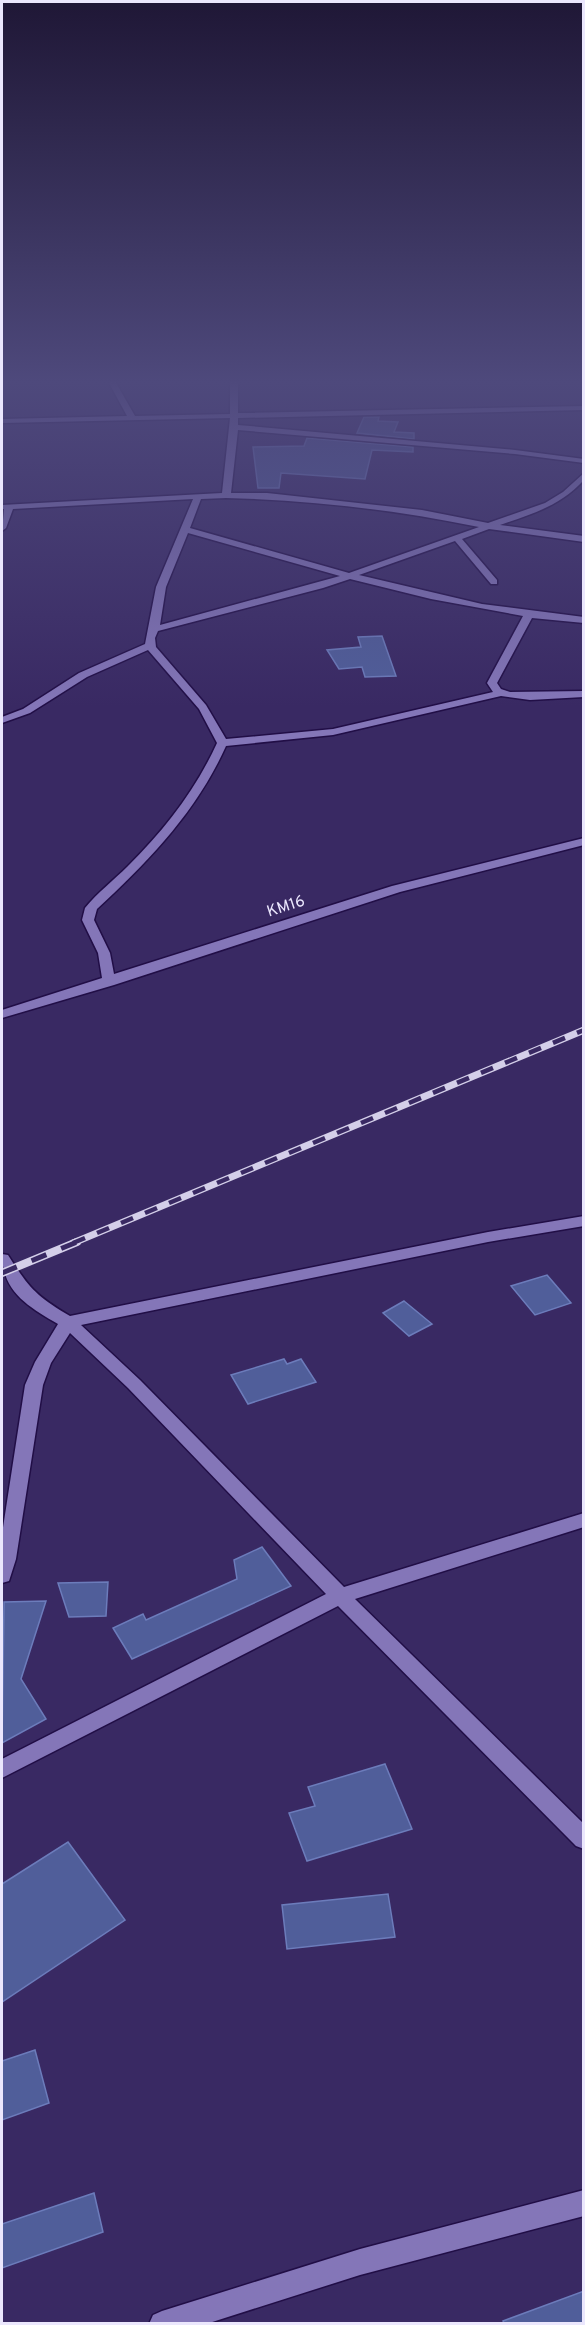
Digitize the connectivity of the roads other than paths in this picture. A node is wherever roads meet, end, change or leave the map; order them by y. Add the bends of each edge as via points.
1 (227, 490) edge
2 (570, 490) edge
3 (226, 495) junction
4 (198, 497) junction
5 (5, 507) edge
6 (488, 526) junction
7 (2, 528) edge
8 (183, 529) junction
9 (456, 537) junction
10 (584, 539) edge
11 (351, 576) junction
12 (494, 582) dead end
13 (528, 616) junction
14 (584, 620) edge
15 (154, 629) junction
16 (150, 646) junction
17 (502, 693) junction
18 (584, 694) edge
19 (2, 720) edge
20 (222, 742) junction
21 (584, 841) edge
22 (109, 982) junction
23 (2, 1014) edge
24 (584, 1221) edge
25 (2, 1259) edge
26 (68, 1322) junction
27 (584, 1520) edge
28 (2, 1576) edge
29 (340, 1596) junction
30 (2, 1769) edge
31 (584, 1839) edge
32 (584, 2203) edge
33 (162, 2324) edge

1 - 3 street
2 - 6 street via 548,505
3 - 4 street
3 - 6 street via 351,504
4 - 5 street
4 - 8 street
5 - 7 street
6 - 9 street
6 - 10 street
8 - 11 street
8 - 15 street via 161,587
9 - 11 street
9 - 12 street
11 - 13 street
11 - 15 street
13 - 14 street
13 - 17 street via 492,683
15 - 16 street
16 - 19 street via 98,667 62,687 43,704
16 - 20 street via 213,724
17 - 18 street
17 - 20 street via 333,732
20 - 22 street via 201,787 172,829 91,908 88,920 104,953
21 - 22 street, KM16 via 396,889
22 - 23 street, KM16
24 - 26 street
25 - 26 street via 35,1304
26 - 28 street via 34,1384
26 - 29 street via 134,1384
27 - 29 street
29 - 30 street
29 - 31 street
32 - 33 street via 360,2262

